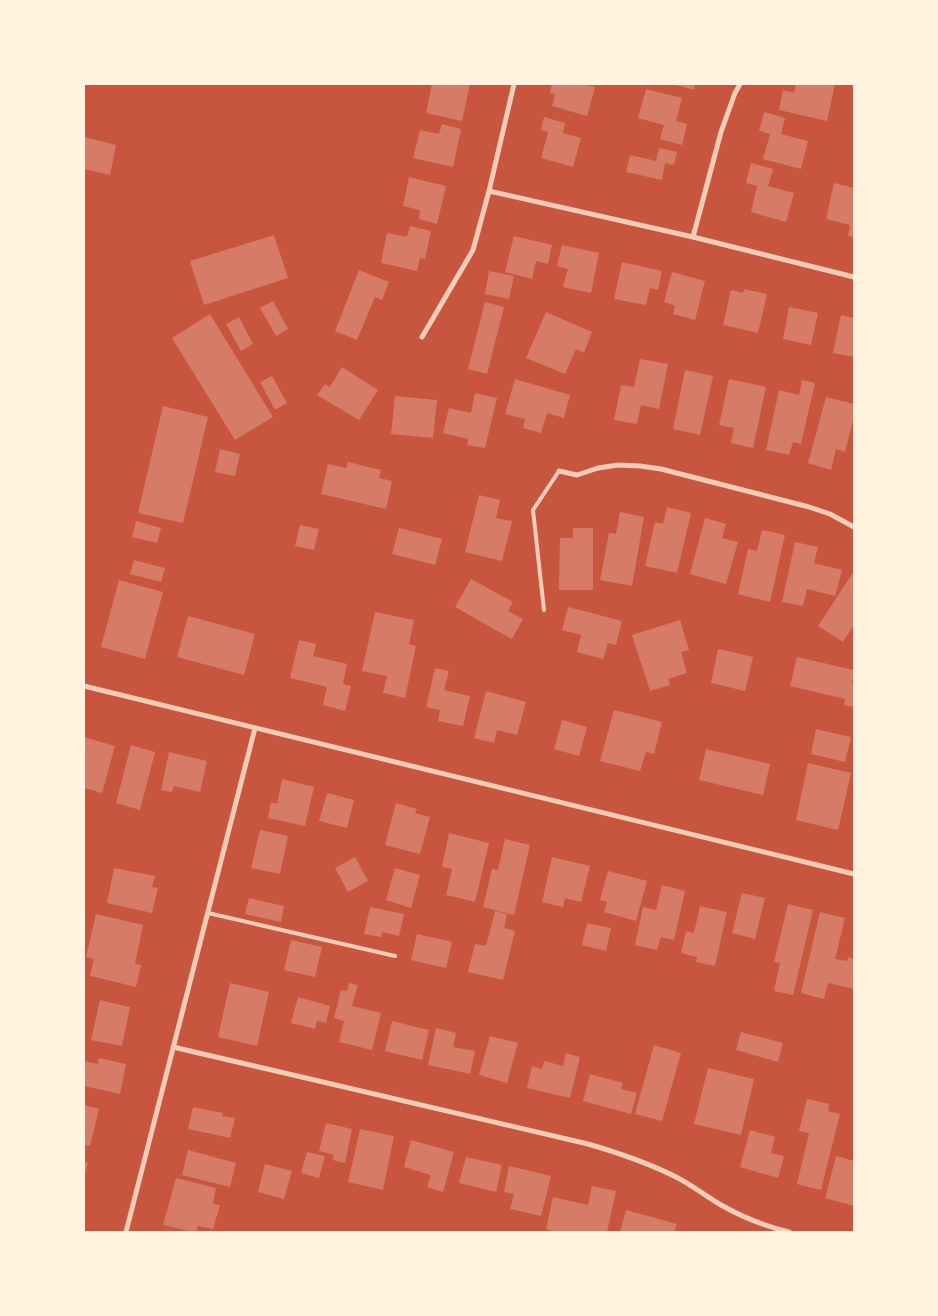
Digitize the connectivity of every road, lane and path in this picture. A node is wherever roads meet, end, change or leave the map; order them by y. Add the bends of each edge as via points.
1 (514, 84) edge
2 (740, 84) edge
3 (489, 191) junction
4 (693, 237) junction
5 (854, 277) edge
6 (422, 337) dead end
7 (559, 471) joint
8 (854, 527) edge
9 (544, 610) dead end
10 (84, 686) edge
11 (255, 728) junction
12 (854, 874) edge
13 (208, 913) junction
14 (395, 956) dead end
15 (173, 1047) junction
16 (126, 1232) edge
17 (788, 1232) edge

1 - 3 street
2 - 4 street via 721,132
3 - 4 street
3 - 6 street via 473,250
4 - 5 street
7 - 8 street via 577,475 598,468 647,467 809,507
7 - 9 lane via 533,510
10 - 11 street
11 - 12 street
11 - 13 street
13 - 14 lane
13 - 15 street
15 - 16 street
15 - 17 street via 597,1146 657,1167 740,1215

